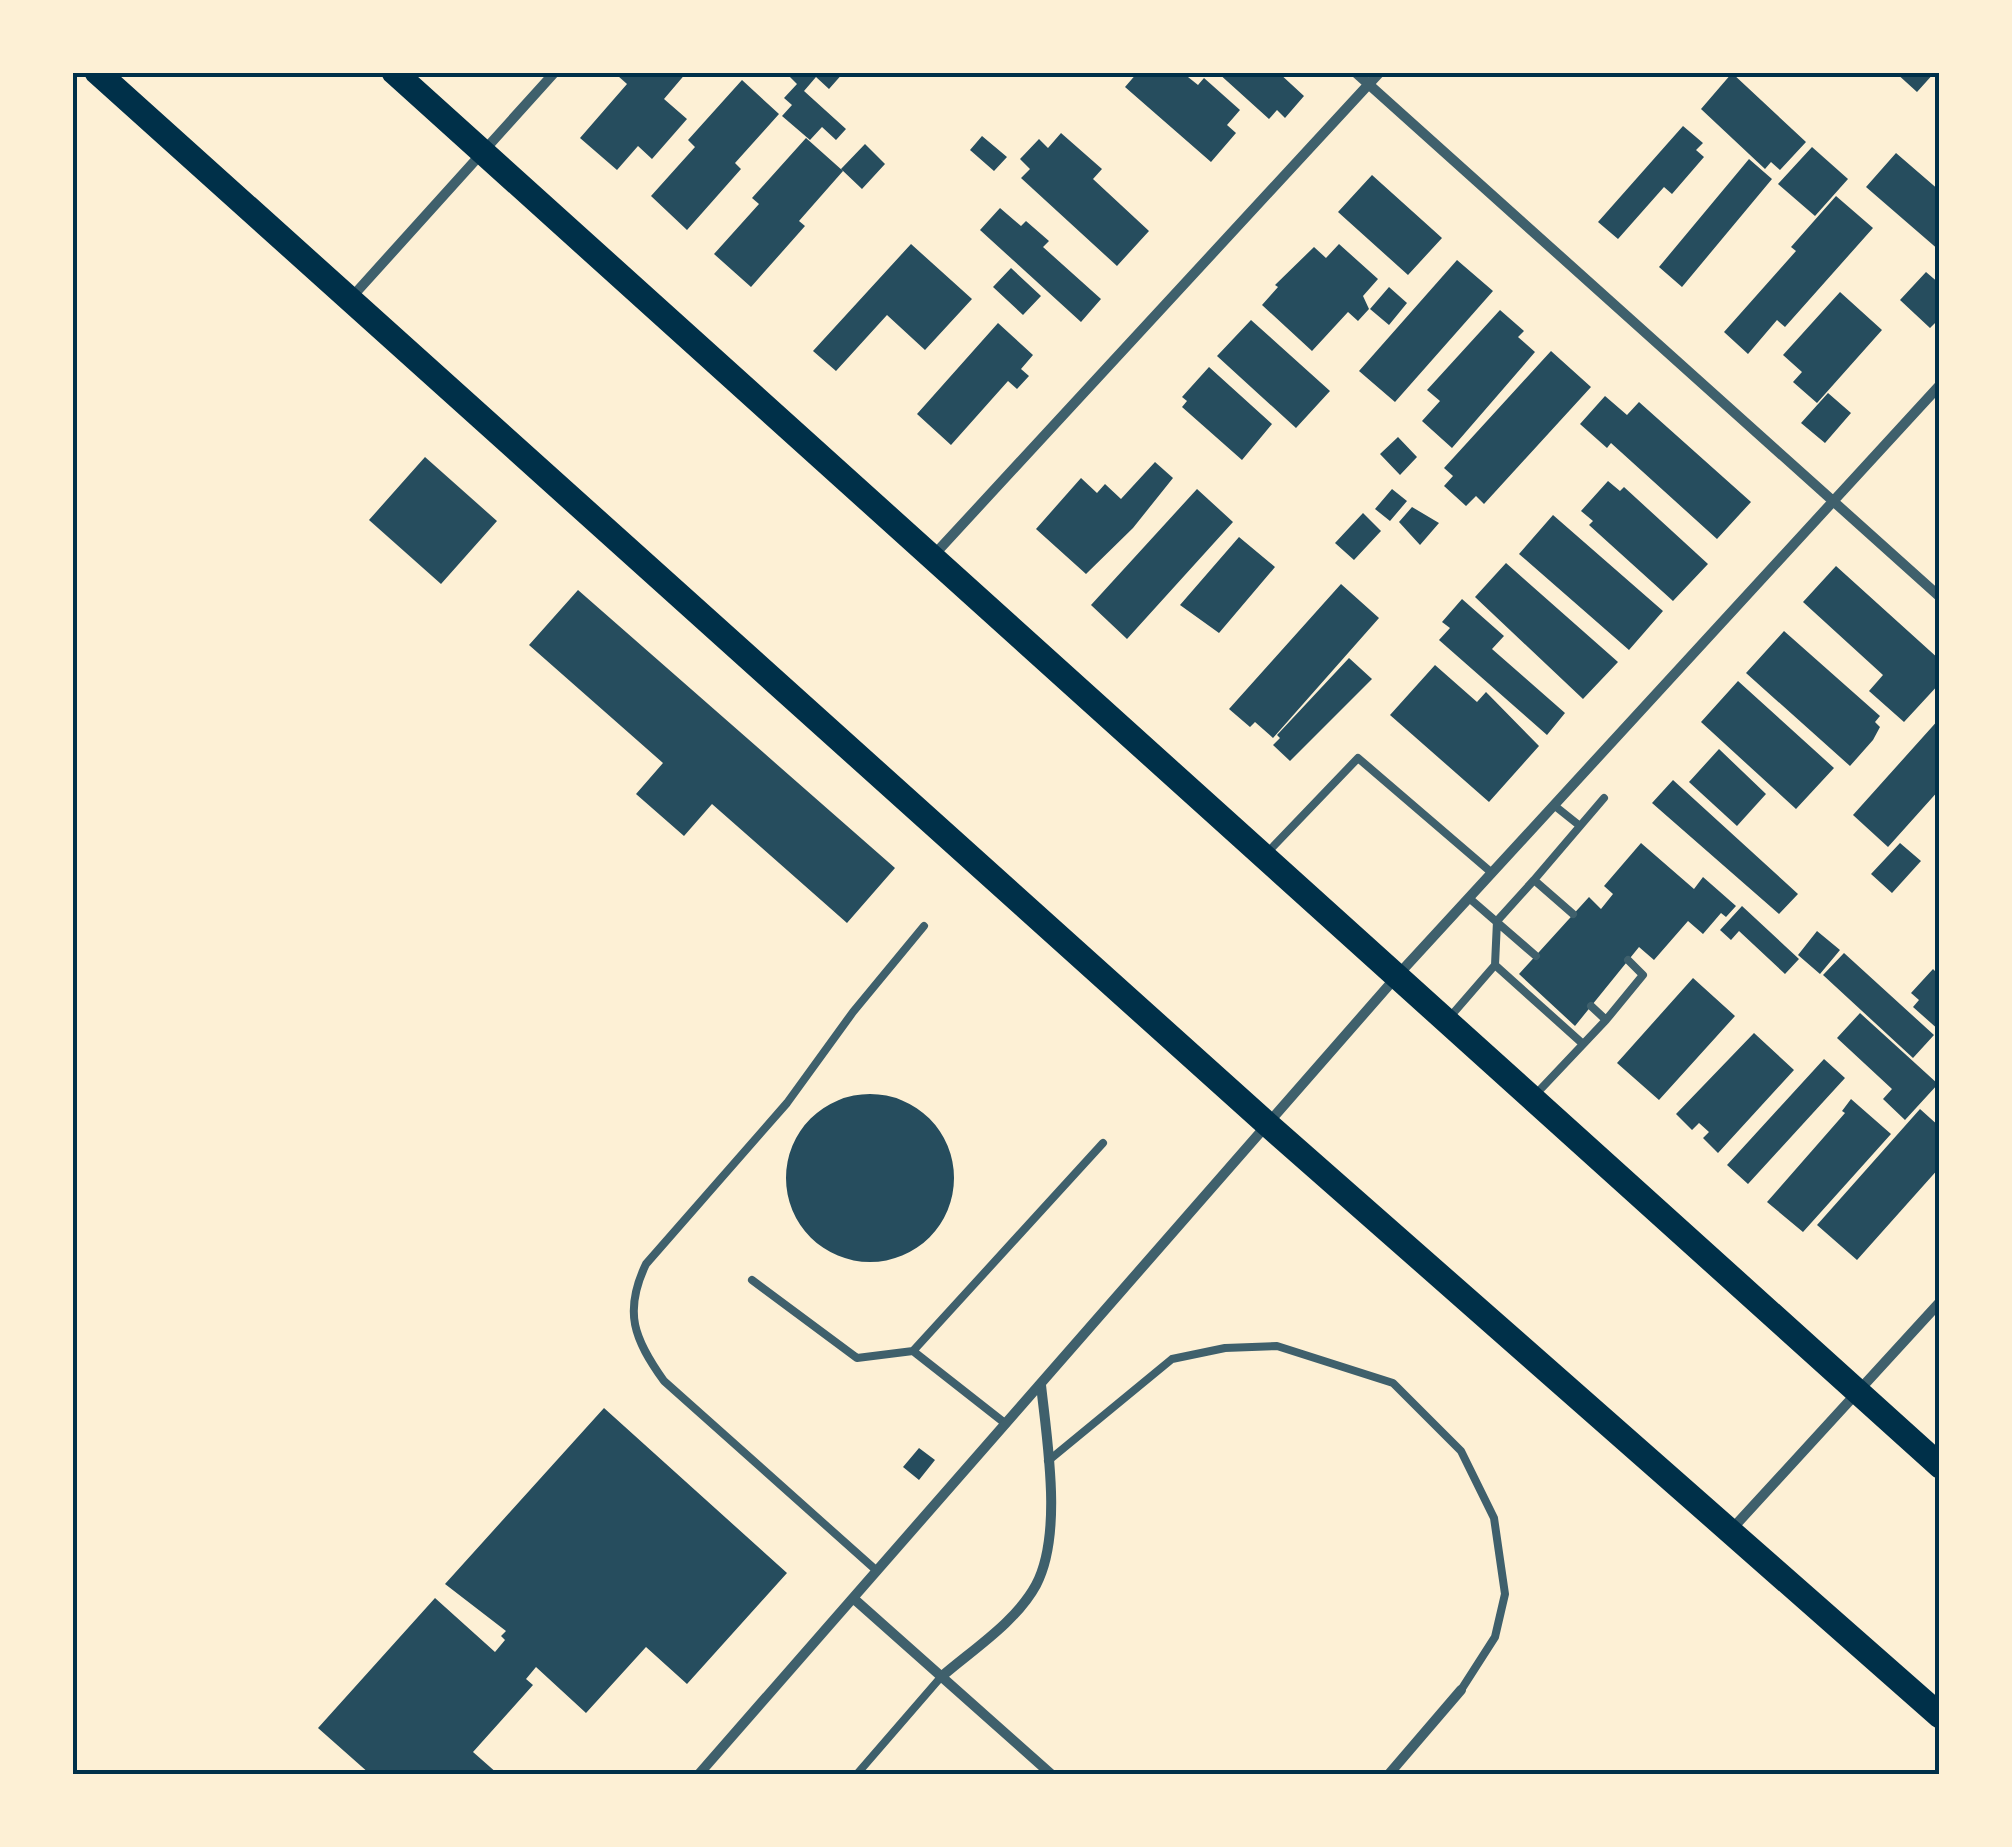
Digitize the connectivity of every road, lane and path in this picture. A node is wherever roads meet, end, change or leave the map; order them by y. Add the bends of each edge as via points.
1 (98, 72) edge
2 (394, 72) edge
3 (555, 72) edge
4 (1355, 72) edge
5 (1380, 72) edge
6 (1368, 85) junction
7 (484, 153) junction
8 (350, 300) junction
9 (1940, 384) edge
10 (1834, 504) junction
11 (932, 556) junction
12 (1940, 597) edge
13 (1604, 798) dead end
14 (1555, 806) junction
15 (1580, 826) junction
16 (1264, 856) junction
17 (1492, 874) junction
18 (1534, 880) junction
19 (1469, 898) junction
20 (1573, 914) dead end
21 (1497, 921) junction
22 (924, 926) dead end
23 (1536, 956) dead end
24 (1628, 960) dead end
25 (1495, 965) junction
26 (1397, 976) junction
27 (1591, 1006) dead end
28 (1606, 1020) junction
29 (1446, 1021) junction
30 (1583, 1044) junction
31 (1530, 1100) junction
32 (1266, 1122) junction
33 (1103, 1143) dead end
34 (752, 1280) dead end
35 (1940, 1302) edge
36 (913, 1351) junction
37 (1042, 1385) junction
38 (1858, 1393) junction
39 (1006, 1424) junction
40 (1048, 1461) junction
41 (1940, 1466) edge
42 (1728, 1534) junction
43 (877, 1571) junction
44 (854, 1598) junction
45 (941, 1677) junction
46 (1461, 1690) joint
47 (1940, 1716) edge
48 (700, 1774) edge
49 (857, 1774) edge
50 (1050, 1774) edge
51 (1389, 1774) edge

1 - 8 main road
2 - 7 main road
3 - 7 street
4 - 6 street
5 - 6 street
6 - 10 street
6 - 11 street
7 - 8 street
7 - 11 main road
8 - 32 main road
9 - 10 street
10 - 12 street
10 - 14 street
11 - 16 main road
13 - 15 lane
14 - 15 lane
14 - 17 street
15 - 18 lane
16 - 17 lane via 1358,758
16 - 26 main road
17 - 19 street
18 - 20 lane
18 - 21 lane
19 - 21 lane
19 - 26 street
21 - 23 lane
21 - 25 lane
22 - 43 lane via 787,1103 646,1264 633,1291 642,1350 664,1381
24 - 28 lane via 1643,976
25 - 29 lane
25 - 30 lane
26 - 29 main road
26 - 32 street
27 - 28 lane
28 - 30 lane
29 - 31 main road
30 - 31 lane
31 - 38 main road
32 - 37 street
32 - 42 main road
33 - 36 lane
34 - 36 lane via 857,1358
35 - 38 street
36 - 39 lane
37 - 39 street
37 - 40 street
38 - 41 main road
38 - 42 street
39 - 43 street
40 - 45 street via 1046,1546 1035,1588
40 - 46 lane via 1172,1359 1276,1346 1393,1383 1461,1451 1494,1518 1505,1594 1494,1637
42 - 47 main road
43 - 44 street
44 - 45 street
44 - 48 street
45 - 49 lane
45 - 50 street
46 - 51 street

